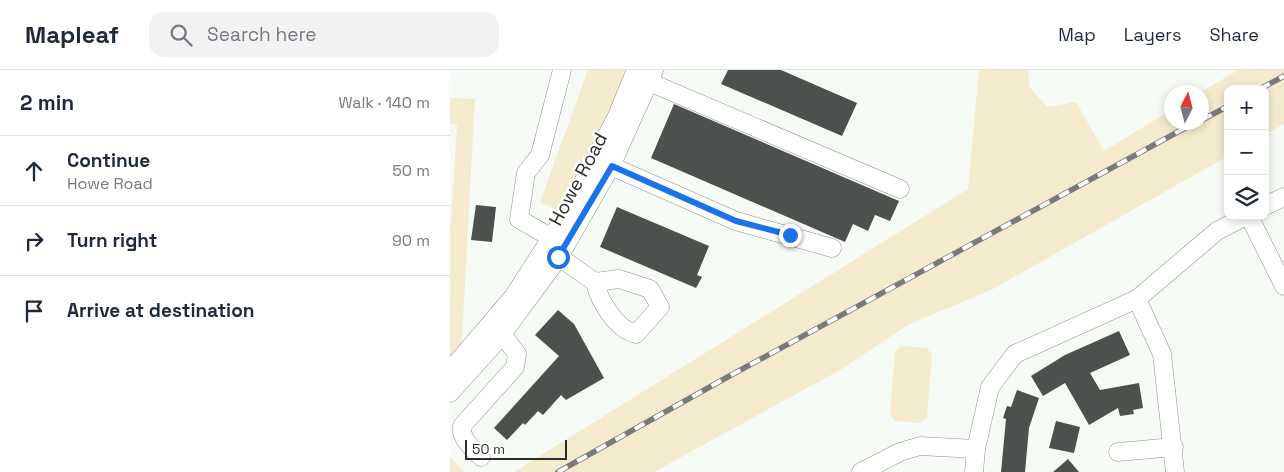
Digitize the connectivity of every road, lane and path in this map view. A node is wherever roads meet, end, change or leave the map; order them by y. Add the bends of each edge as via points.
1 (562, 70) edge
2 (636, 70) edge
3 (652, 76) edge
4 (612, 166) junction
5 (900, 189) dead end
6 (1284, 197) edge
7 (1269, 204) edge
8 (1238, 220) edge
9 (1249, 220) edge
10 (550, 237) junction
11 (832, 248) dead end
12 (558, 257) junction
13 (595, 282) dead end
14 (1284, 286) edge
15 (1136, 299) junction
16 (502, 334) junction
17 (450, 371) edge
18 (450, 393) edge
19 (1174, 447) junction
20 (976, 448) junction
21 (1118, 452) dead end
22 (481, 457) dead end
23 (861, 472) edge
24 (974, 472) edge
25 (1175, 472) edge

1 - 10 street via 540,156 526,173 519,219
2 - 10 street, Howe Road via 595,160
3 - 4 street, Howe Road
3 - 5 street
4 - 11 street via 736,221
4 - 12 street, Howe Road
6 - 7 street
8 - 15 street via 1217,230
9 - 14 street
10 - 17 street, Howe Road via 512,297
12 - 13 street
12 - 16 street, Howe Road
15 - 19 street via 1162,354
15 - 20 street via 1015,354 990,387
16 - 18 street, Howe Road
16 - 22 street via 517,354 516,367 462,426 464,438
19 - 21 street
19 - 25 street
20 - 23 street via 920,446 900,452
20 - 24 street

